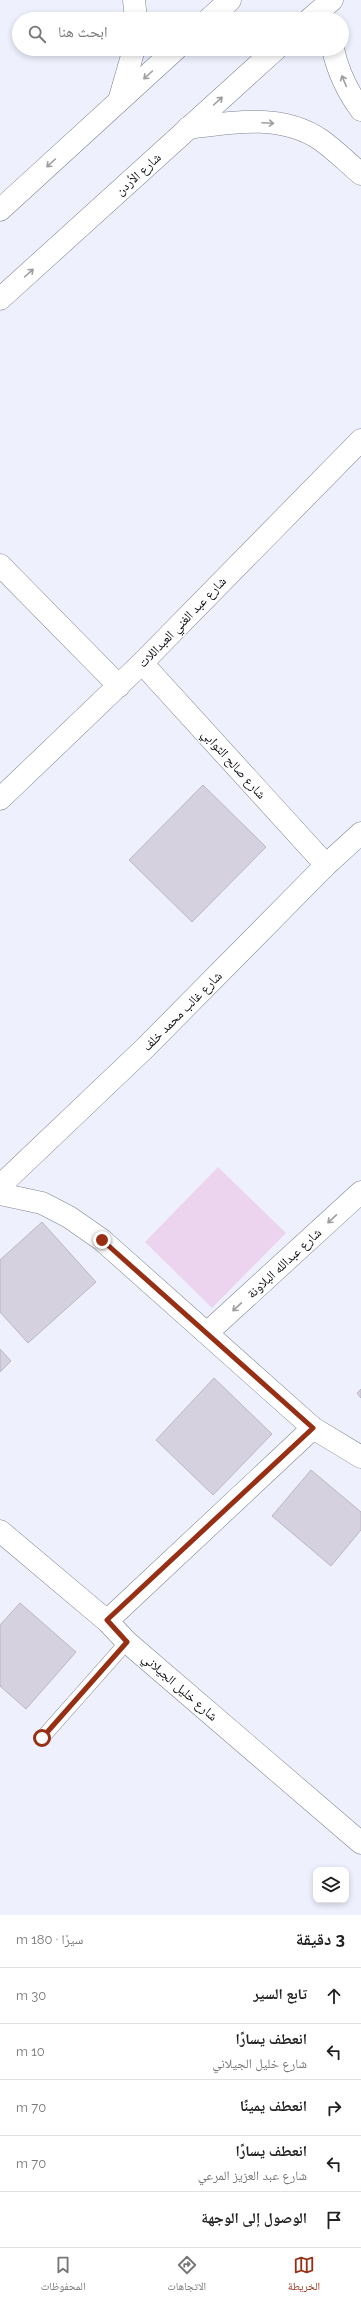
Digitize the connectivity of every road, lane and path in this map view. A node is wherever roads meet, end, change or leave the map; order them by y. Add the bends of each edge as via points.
1 (134, 0) edge
2 (230, 0) edge
3 (135, 12) edge
4 (217, 12) edge
5 (132, 56) edge
6 (168, 56) edge
7 (268, 56) edge
8 (335, 56) edge
9 (119, 102) junction
10 (361, 110) edge
11 (188, 128) junction
12 (361, 174) edge
13 (0, 210) edge
14 (0, 299) edge
15 (361, 440) edge
16 (0, 565) edge
17 (142, 663) junction
18 (118, 686) junction
19 (0, 799) edge
20 (361, 833) edge
21 (326, 865) junction
22 (0, 1186) edge
23 (361, 1192) edge
24 (0, 1194) edge
25 (207, 1333) junction
26 (313, 1428) junction
27 (361, 1457) edge
28 (0, 1531) edge
29 (107, 1620) junction
30 (127, 1642) junction
31 (42, 1738) dead end
32 (361, 1843) edge

1 - 3 main road
2 - 4 main road
5 - 9 main road
6 -> 9 main road
11 -> 7 main road, شارع الأردن
10 -> 8 main road via 349,94
9 -> 13 main road
11 -> 12 main road via 238,122 286,124 321,140
14 -> 11 main road, شارع الأردن
15 - 17 main road, شارع عبد الغني العبداللات
16 - 18 main road
17 - 18 main road, شارع عبد الغني العبداللات
17 - 21 main road, شارع صالح الثوابي
18 - 19 main road, شارع عبد الغني العبداللات
20 - 21 main road, شارع غالب محمد خلف
21 - 22 main road, شارع غالب محمد خلف via 145,1048
23 -> 25 main road, شارع عبدالله البلاونة
24 - 25 main road via 42,1203 69,1217 102,1240
25 - 26 main road
26 - 27 main road
26 - 29 main road
28 - 29 main road, شارع خليل الجيلاني
29 - 30 main road, شارع خليل الجيلاني
30 - 31 lane
30 - 32 main road, شارع خليل الجيلاني

